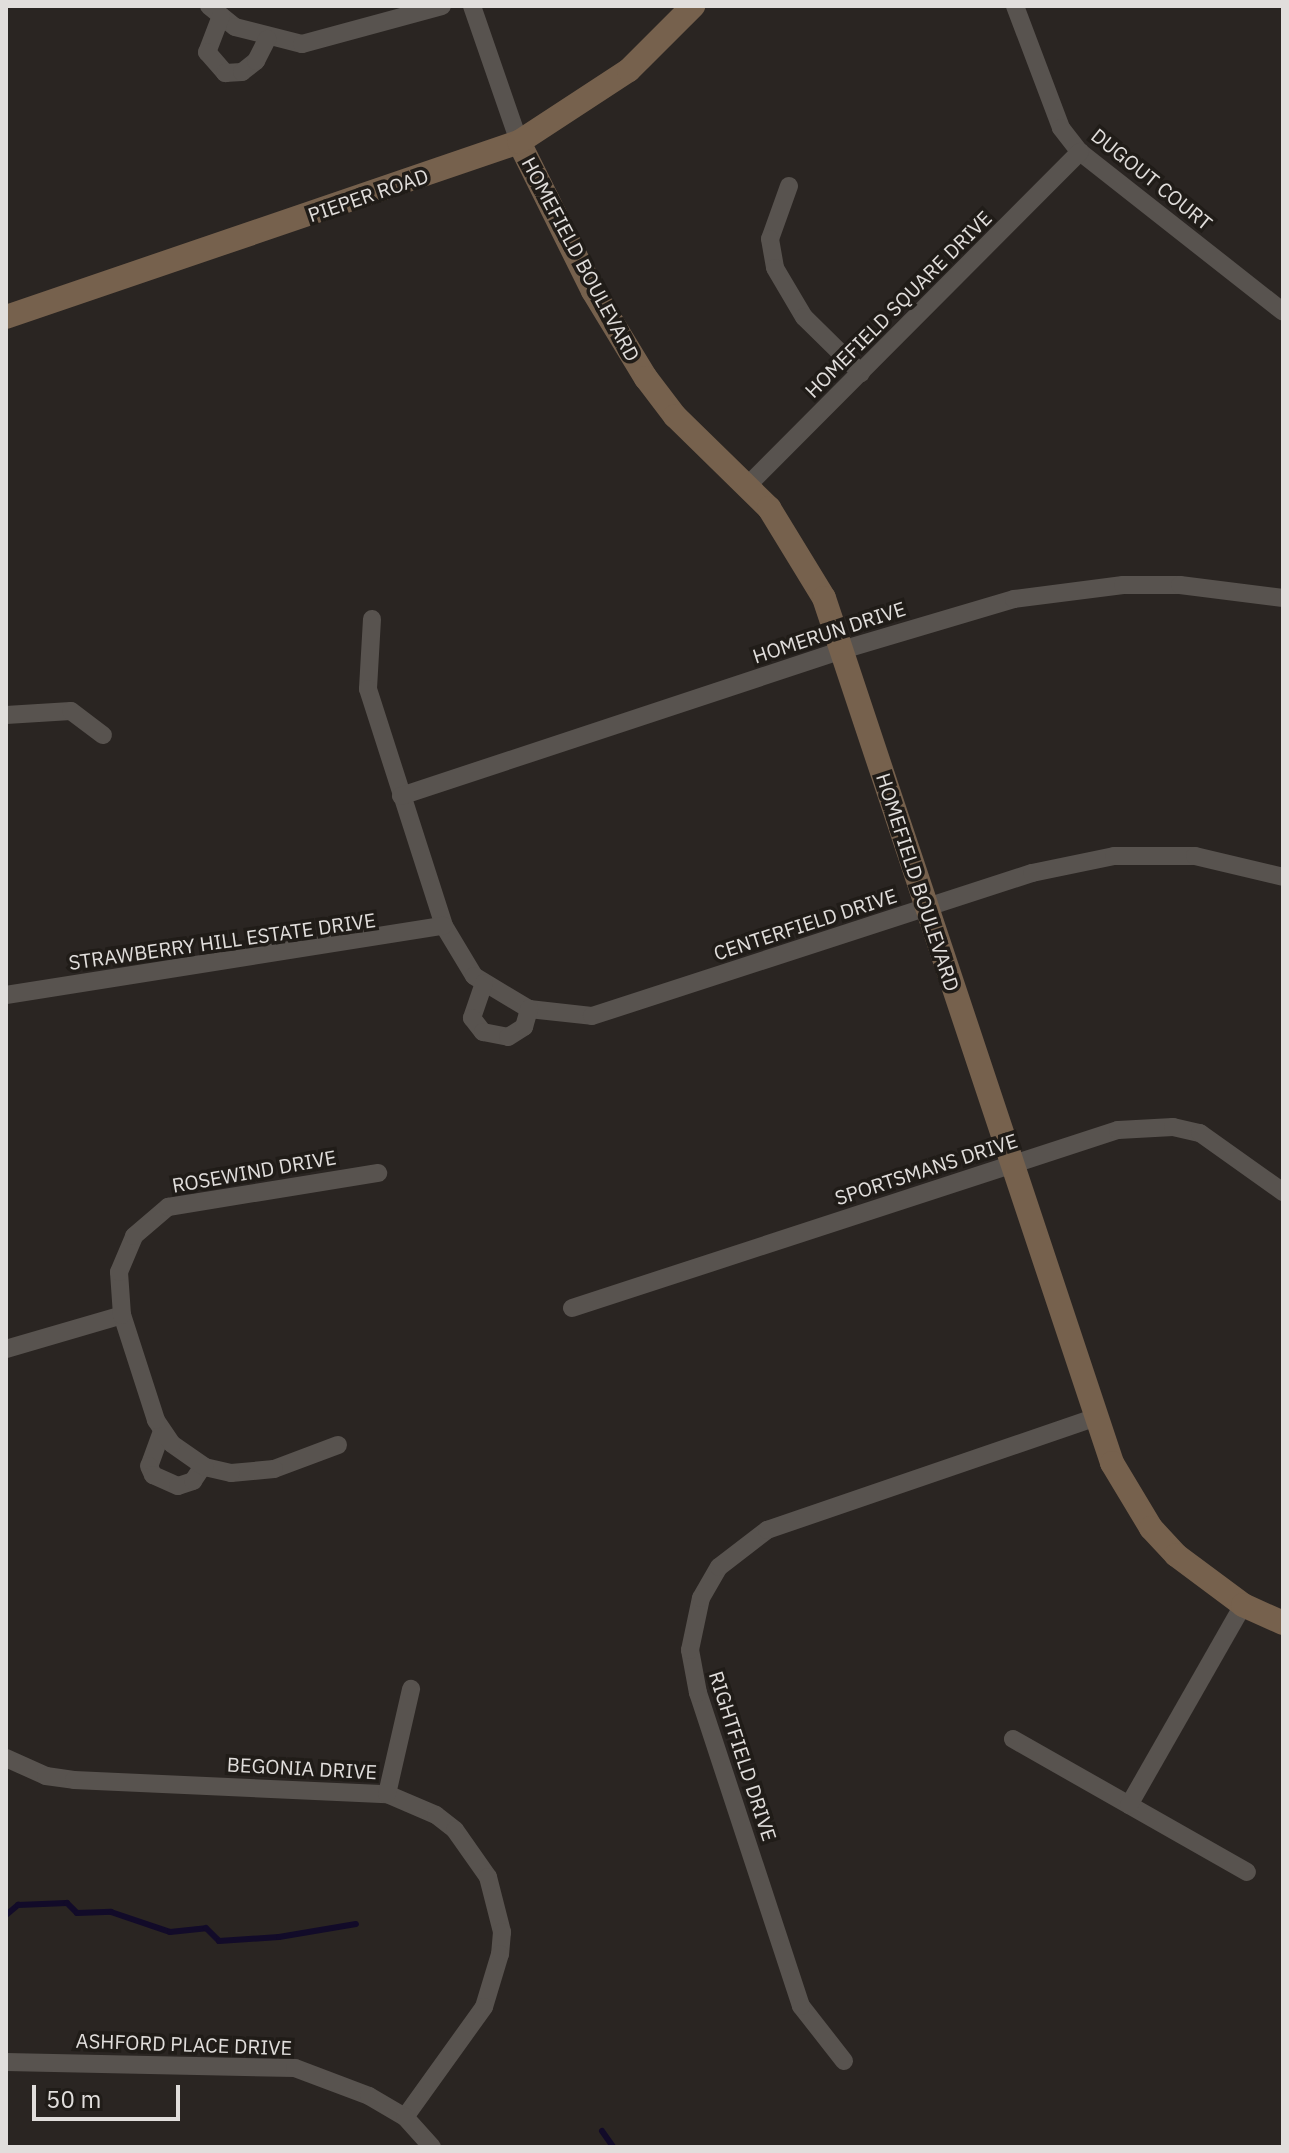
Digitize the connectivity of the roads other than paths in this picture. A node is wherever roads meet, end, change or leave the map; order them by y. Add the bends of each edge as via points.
1 (442, 6) edge
2 (472, 6) edge
3 (693, 6) edge
4 (1015, 6) edge
5 (215, 11) edge
6 (267, 39) junction
7 (519, 142) junction
8 (1080, 152) junction
9 (789, 186) dead end
10 (1283, 312) edge
11 (6, 317) edge
12 (861, 373) junction
13 (747, 486) junction
14 (1283, 598) edge
15 (372, 619) dead end
16 (842, 650) junction
17 (6, 715) edge
18 (103, 735) dead end
19 (401, 796) junction
20 (1283, 877) edge
21 (926, 906) junction
22 (444, 926) junction
23 (484, 983) junction
24 (6, 995) edge
25 (529, 1009) junction
26 (1011, 1164) junction
27 (378, 1173) dead end
28 (1283, 1192) edge
29 (572, 1308) dead end
30 (122, 1315) junction
31 (6, 1349) edge
32 (1095, 1418) junction
33 (167, 1438) junction
34 (338, 1445) dead end
35 (203, 1466) junction
36 (1243, 1605) junction
37 (1283, 1623) edge
38 (411, 1689) dead end
39 (1013, 1739) dead end
40 (6, 1758) edge
41 (387, 1794) junction
42 (1129, 1805) junction
43 (1247, 1872) dead end
44 (844, 2061) dead end
45 (6, 2062) edge
46 (405, 2117) junction
47 (432, 2147) edge

1 - 6 street via 302,44
2 - 7 street
3 - 7 street, PIEPER ROAD via 629,70 573,112
4 - 8 street, DUGOUT COURT via 1061,128
5 - 6 street via 235,27
5 - 6 street via 207,52 225,73 249,66
7 - 11 street, PIEPER ROAD
7 - 13 street, HOMEFIELD BOULEVARD via 618,338 675,416
8 - 10 street, DUGOUT COURT
8 - 12 street, HOMEFIELD SQUARE DRIVE
9 - 12 street via 770,239 775,268 804,317
12 - 13 street, HOMEFIELD SQUARE DRIVE
13 - 16 street, HOMEFIELD BOULEVARD via 807,564
14 - 16 street, HOMERUN DRIVE via 1180,585 1066,591 962,612
15 - 19 street, CENTERFIELD DRIVE via 368,689
16 - 19 street, HOMERUN DRIVE
16 - 21 street, HOMEFIELD BOULEVARD
17 - 18 street via 71,711
19 - 22 street, CENTERFIELD DRIVE
20 - 21 street, CENTERFIELD DRIVE via 1195,856 1114,856 1032,873
21 - 25 street, CENTERFIELD DRIVE via 592,1016
21 - 26 street, HOMEFIELD BOULEVARD
22 - 23 street, CENTERFIELD DRIVE
22 - 24 street, STRAWBERRY HILL ESTATE DRIVE
23 - 25 street, CENTERFIELD DRIVE
23 - 25 street via 472,1018 483,1032 508,1037 524,1027
26 - 28 street, SPORTSMANS DRIVE via 1118,1130 1173,1127 1227,1149
26 - 29 street, SPORTSMANS DRIVE
26 - 32 street, HOMEFIELD BOULEVARD
27 - 30 street, ROSEWIND DRIVE via 168,1207 134,1236 125,1255 119,1272
30 - 31 street
30 - 33 street, ROSEWIND DRIVE
32 - 36 street, HOMEFIELD BOULEVARD via 1112,1463 1151,1528 1207,1582
32 - 44 street, RIGHTFIELD DRIVE via 767,1530 719,1567 701,1598 690,1650 698,1693 801,2006
33 - 35 street
33 - 35 street via 149,1466 153,1475 178,1486 193,1481
34 - 35 street via 274,1469 231,1473
36 - 37 street, HOMEFIELD BOULEVARD
36 - 42 street
38 - 41 street
39 - 42 street
40 - 41 street, BEGONIA DRIVE via 46,1776 74,1780
41 - 46 street, BEGONIA DRIVE via 436,1815 475,1853 488,1877 502,1932 494,1987 484,2007
42 - 43 street
45 - 46 street, ASHFORD PLACE DRIVE via 295,2068 331,2078
46 - 47 street, ASHFORD PLACE DRIVE

